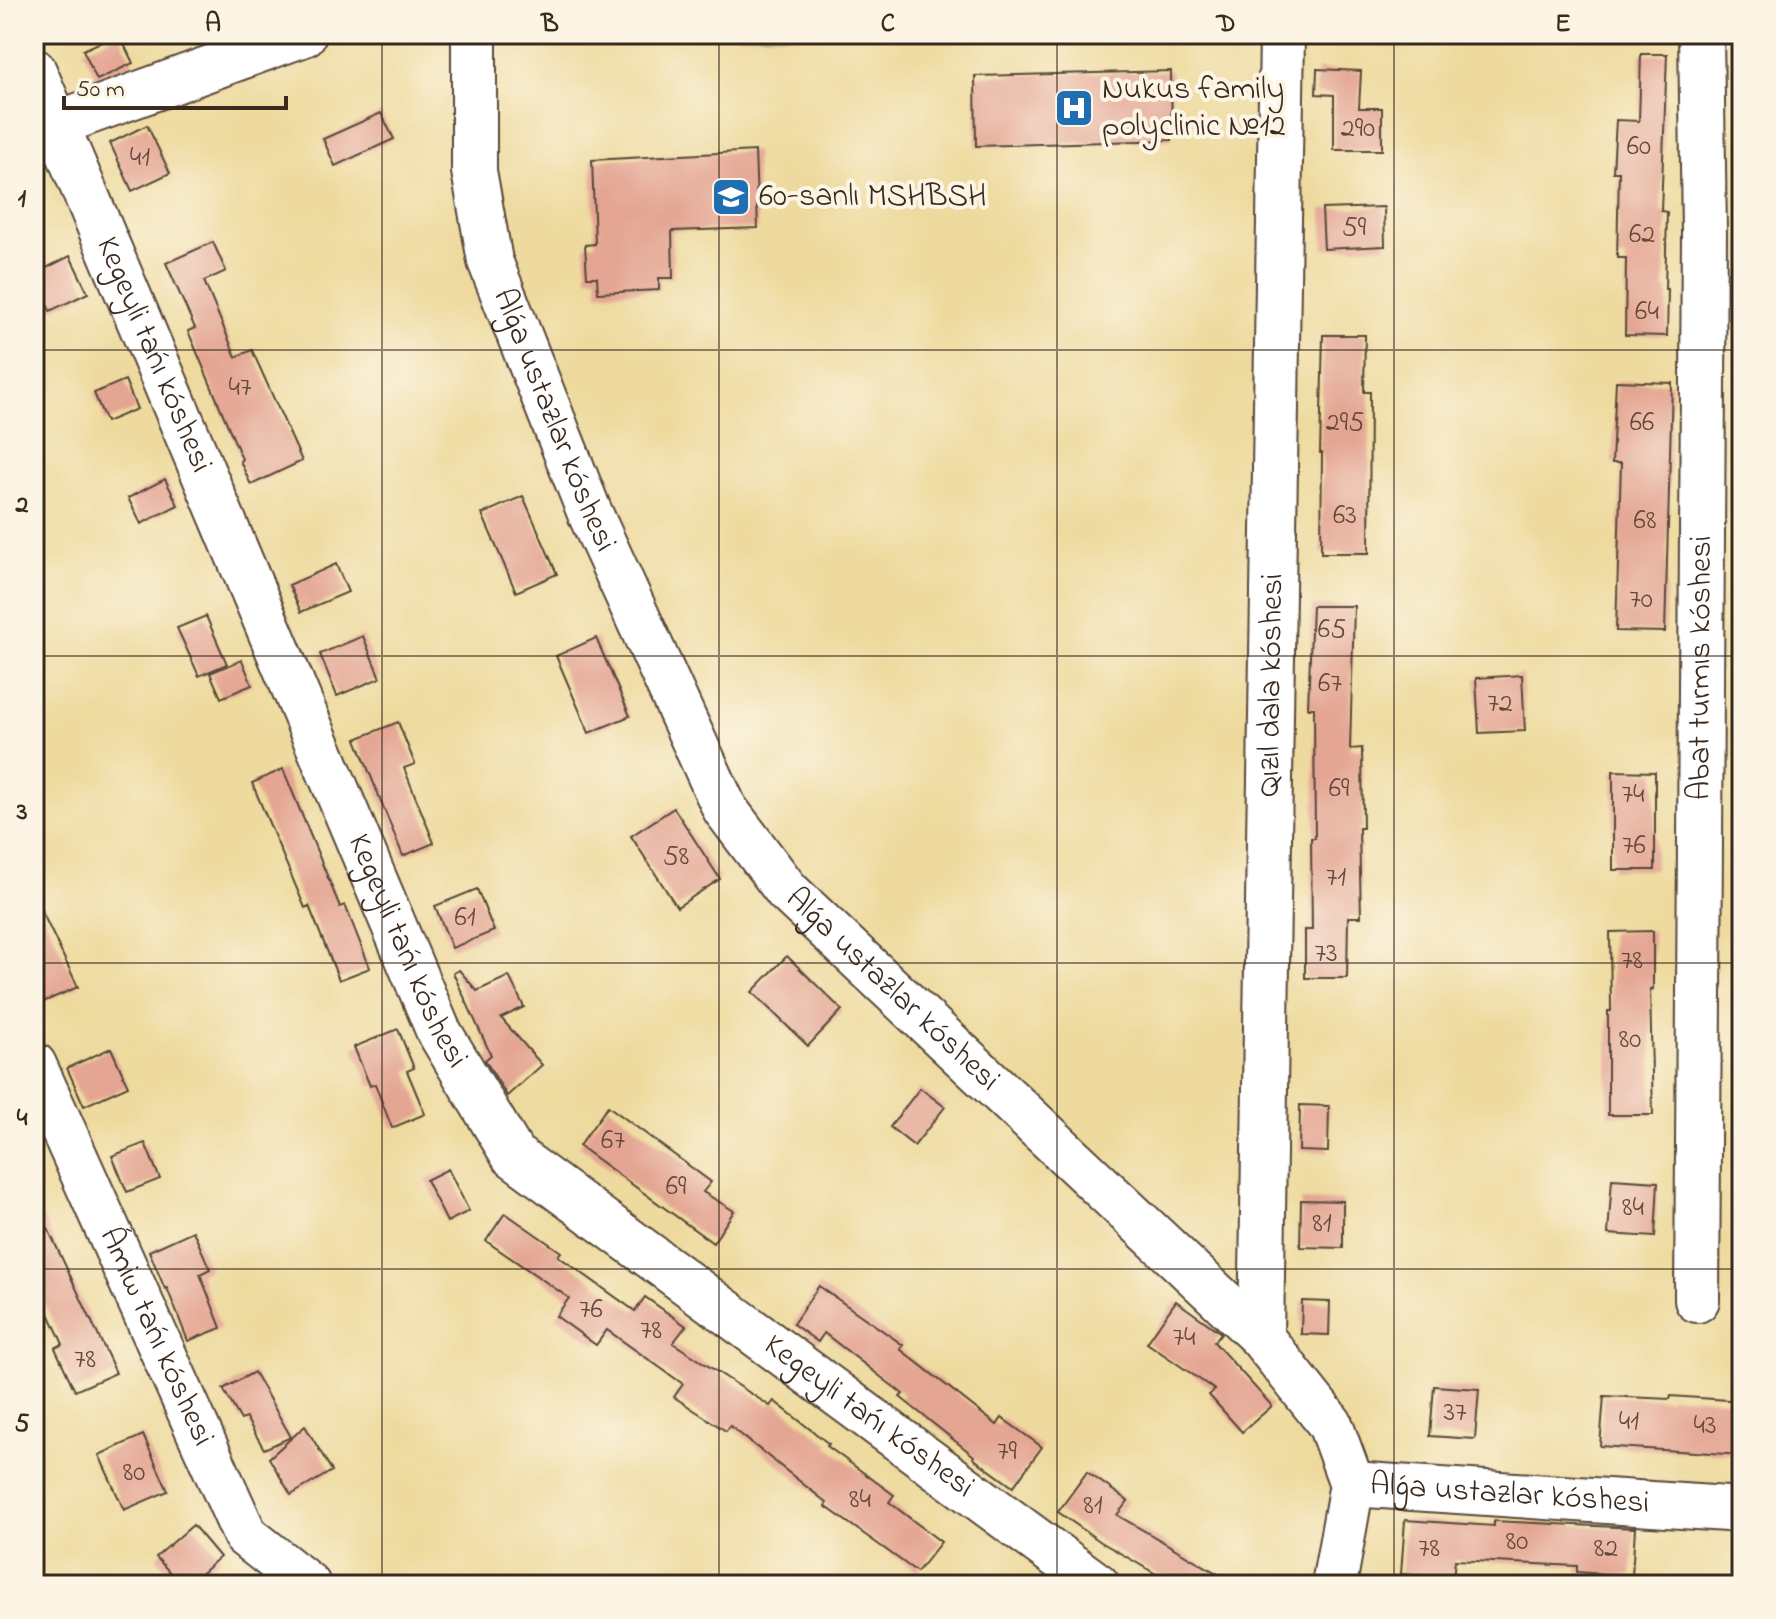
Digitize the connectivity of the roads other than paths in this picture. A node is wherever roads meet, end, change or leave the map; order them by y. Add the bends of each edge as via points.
1 (302, 34) edge
2 (474, 34) edge
3 (1282, 34) edge
4 (1701, 34) edge
5 (34, 71) edge
6 (44, 127) edge
7 (34, 1065) edge
8 (1697, 1300) dead end
9 (1261, 1337) junction
10 (1352, 1484) junction
11 (1742, 1510) edge
12 (308, 1585) edge
13 (1097, 1585) edge
14 (1334, 1585) edge

1 - 6 street
2 - 9 street, Alǵa ustazlar kóshesi via 474,171 490,261 589,511 725,809 787,891
3 - 9 street, Qızıl dala kóshesi
4 - 8 street, Abat turmıs kóshesi
5 - 6 street, Kegeyli tańı kóshesi
6 - 13 street, Kegeyli tańı kóshesi via 438,1030 513,1155
7 - 12 street, Ámiw tańı kóshesi via 245,1535
9 - 10 street, Alǵa ustazlar kóshesi via 1330,1424
10 - 11 street, Alǵa ustazlar kóshesi
10 - 14 street

